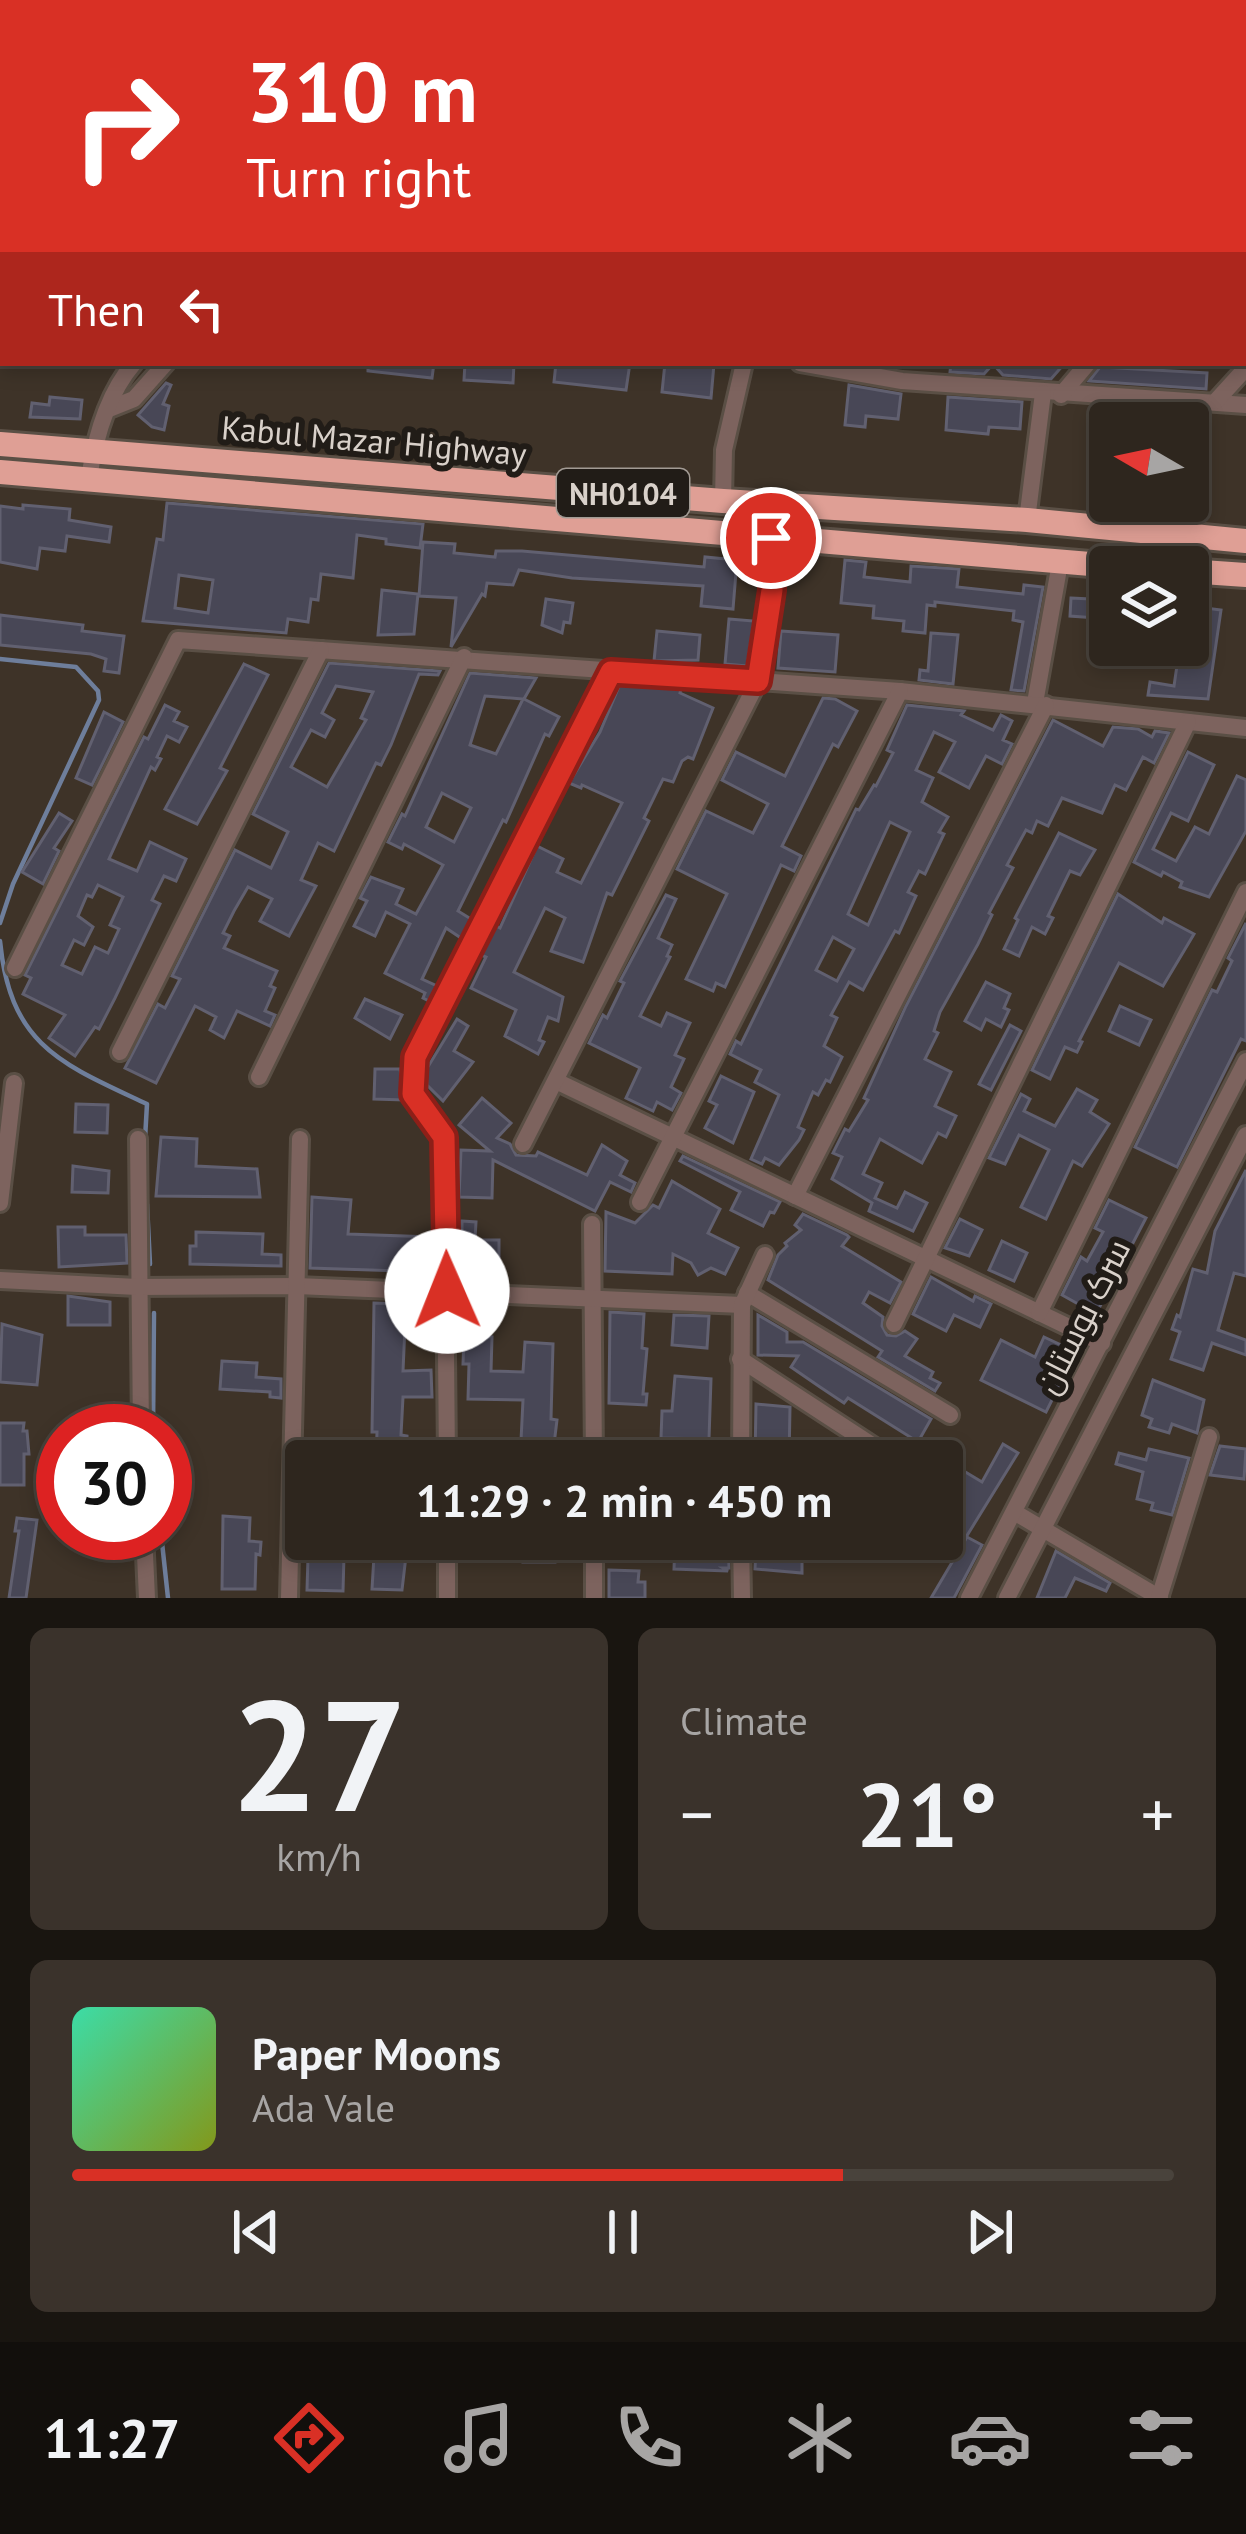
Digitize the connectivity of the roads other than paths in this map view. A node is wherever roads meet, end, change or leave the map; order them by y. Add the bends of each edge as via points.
1 (131, 366) edge
2 (163, 366) edge
3 (743, 366) edge
4 (817, 366) edge
5 (915, 366) edge
6 (1085, 366) edge
7 (1246, 368) edge
8 (902, 381) junction
9 (1052, 394) junction
10 (1216, 401) junction
11 (1246, 405) edge
12 (109, 409) junction
13 (0, 445) edge
14 (94, 451) junction
15 (0, 472) edge
16 (89, 478) junction
17 (723, 501) junction
18 (1027, 520) junction
19 (771, 538) junction
20 (1246, 541) edge
21 (1060, 563) junction
22 (1089, 565) edge
23 (1209, 572) edge
24 (1246, 575) edge
25 (321, 650) junction
26 (464, 657) junction
27 (611, 672) junction
28 (758, 681) junction
29 (900, 691) junction
30 (1041, 704) junction
31 (1188, 722) junction
32 (1246, 728) edge
33 (1246, 892) edge
34 (15, 968) dead end
35 (120, 1052) dead end
36 (1246, 1061) edge
37 (259, 1078) dead end
38 (556, 1081) junction
39 (14, 1083) dead end
40 (1246, 1135) edge
41 (673, 1138) junction
42 (138, 1139) dead end
43 (300, 1139) dead end
44 (523, 1144) dead end
45 (1202, 1148) junction
46 (1241, 1154) edge
47 (795, 1196) junction
48 (640, 1202) dead end
49 (0, 1203) edge
50 (592, 1224) dead end
51 (765, 1255) dead end
52 (925, 1260) junction
53 (0, 1280) edge
54 (297, 1286) junction
55 (136, 1287) junction
56 (447, 1291) junction
57 (591, 1298) junction
58 (744, 1299) junction
59 (1039, 1313) junction
60 (894, 1324) dead end
61 (1102, 1343) junction
62 (740, 1359) junction
63 (140, 1404) edge
64 (950, 1415) dead end
65 (1209, 1437) dead end
66 (447, 1440) edge
67 (594, 1440) edge
68 (741, 1440) edge
69 (866, 1440) edge
70 (1014, 1512) junction
71 (1043, 1528) junction
72 (145, 1560) edge
73 (447, 1560) edge
74 (594, 1560) edge
75 (742, 1560) edge
76 (147, 1598) edge
77 (289, 1598) edge
78 (446, 1598) edge
79 (594, 1598) edge
80 (742, 1598) edge
81 (969, 1598) edge
82 (1007, 1598) edge
83 (1160, 1598) edge

1 - 12 street
2 - 12 street via 134,399
3 - 17 street via 724,450
4 - 8 street
5 - 8 street
6 - 9 street
7 - 10 street
8 - 9 street
9 - 10 street
9 - 18 street
10 - 11 street
12 - 14 street
13 - 14 highway, Kabul Mazar Highway / NH0104
14 - 16 street
14 - 17 highway, Kabul Mazar Highway / NH0104
15 - 16 highway, Kabul Mazar Highway / NH0104
16 - 19 highway, Kabul Mazar Highway / NH0104
17 - 18 highway, Kabul Mazar Highway / NH0104
18 - 20 highway, Kabul Mazar Highway / NH0104
19 - 21 highway, Kabul Mazar Highway / NH0104
19 - 28 street
21 - 22 highway, Kabul Mazar Highway / NH0104
21 - 30 street
23 - 24 highway
25 - 26 street
25 - 34 street via 178,640
25 - 35 street
26 - 27 street
26 - 37 street
27 - 28 street
27 - 56 street via 415,1057 413,1094 444,1137
28 - 29 street
28 - 38 street
29 - 30 street
29 - 41 street
30 - 31 street
30 - 47 street
31 - 32 street
31 - 52 street
33 - 59 street
36 - 45 street, سرک بوستان
38 - 41 street
38 - 44 street
39 - 49 street
40 - 46 street, سرک بوستان
41 - 47 street
41 - 48 street
42 - 55 street
43 - 54 street
45 - 46 street
45 - 61 street, سرک بوستان
46 - 71 street, سرک بوستان
47 - 52 street
50 - 57 street
51 - 58 street
52 - 59 street
52 - 60 street
53 - 55 street
54 - 55 street
54 - 56 street
54 - 77 street
55 - 63 street
56 - 57 street
56 - 66 street
57 - 58 street
57 - 67 street
58 - 62 street
58 - 64 street
59 - 61 street
61 - 70 street, سرک بوستان
62 - 68 street
62 - 69 street
65 - 83 street
70 - 71 street
70 - 81 street, سرک بوستان
71 - 82 street, سرک بوستان
71 - 83 street
72 - 76 street
73 - 78 street
74 - 79 street
75 - 80 street

